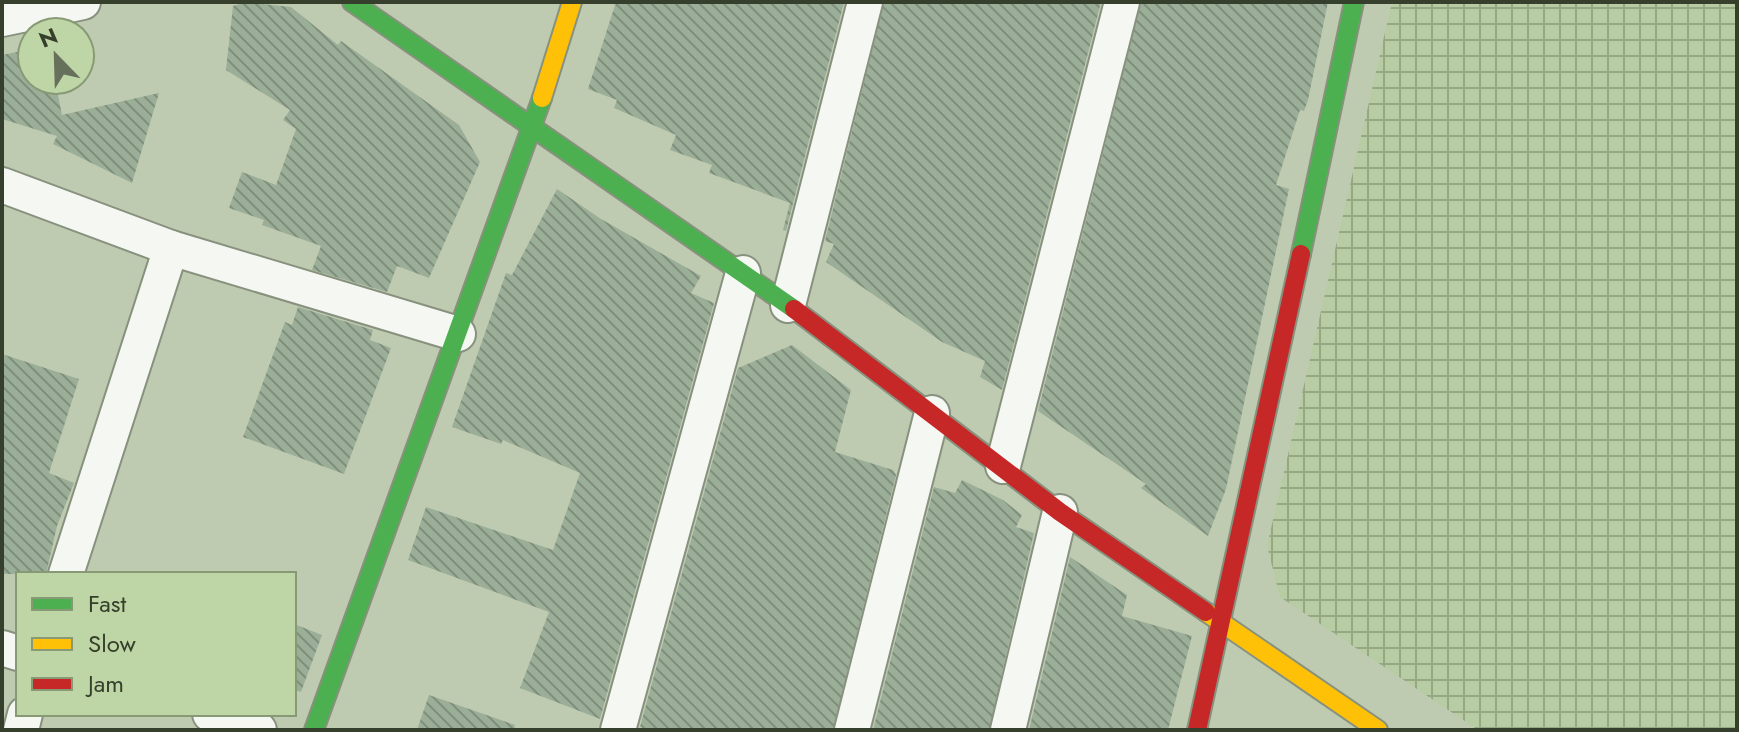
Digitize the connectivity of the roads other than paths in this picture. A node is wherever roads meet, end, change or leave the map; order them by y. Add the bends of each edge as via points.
1 (83, 2) edge
2 (352, 2) edge
3 (572, 2) edge
4 (865, 2) edge
5 (1122, 2) edge
6 (1354, 2) edge
7 (2, 19) edge
8 (533, 125) junction
9 (2, 185) edge
10 (171, 248) junction
11 (743, 273) junction
12 (788, 305) junction
13 (458, 334) junction
14 (932, 413) junction
15 (1003, 466) junction
16 (1060, 512) junction
17 (67, 572) edge
18 (1223, 623) junction
19 (216, 716) edge
20 (259, 730) edge
21 (314, 730) edge
22 (618, 730) edge
23 (852, 730) edge
24 (1008, 730) edge
25 (1197, 730) edge
26 (1378, 730) edge

1 - 7 street
2 - 8 street
3 - 8 street
4 - 12 street
5 - 15 street
6 - 18 street
8 - 11 street
8 - 13 street
9 - 10 street
10 - 13 street
10 - 17 street
11 - 12 street
11 - 22 street
12 - 14 street
13 - 21 street
14 - 15 street
14 - 23 street
15 - 16 street
16 - 18 street
16 - 24 street
18 - 25 street
18 - 26 street
19 - 20 street

